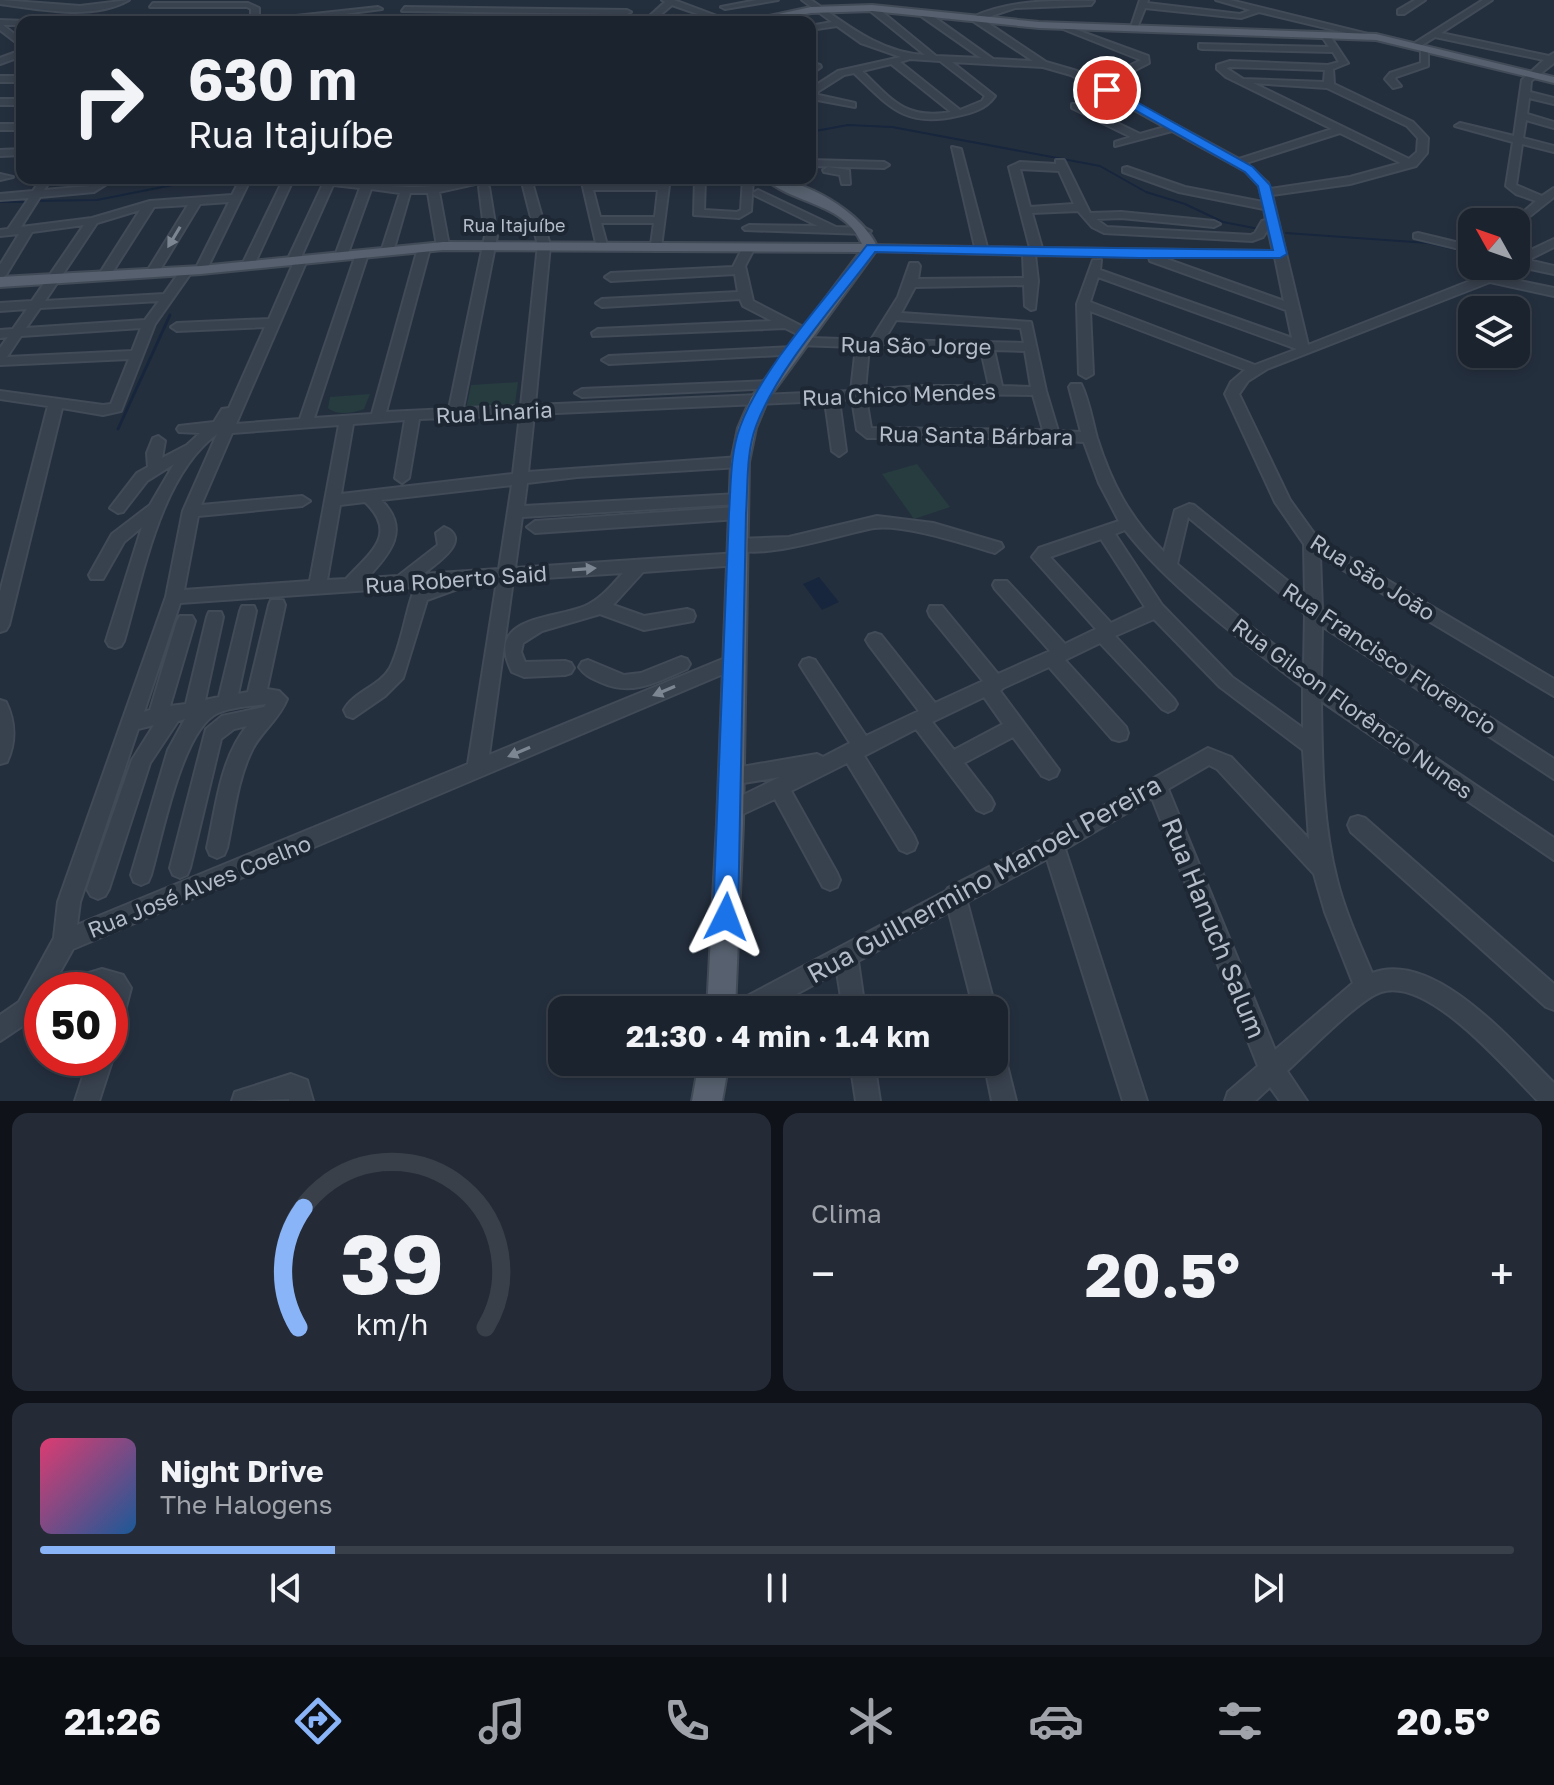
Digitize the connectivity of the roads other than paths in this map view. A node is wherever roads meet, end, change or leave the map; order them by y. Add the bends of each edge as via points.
1 (125, 0) edge
2 (545, 0) edge
3 (774, 0) edge
4 (806, 0) edge
5 (1226, 0) edge
6 (1421, 0) edge
7 (1488, 0) edge
8 (668, 1) edge
9 (1092, 1) edge
10 (0, 2) edge
11 (228, 2) edge
12 (252, 2) edge
13 (1143, 2) edge
14 (154, 3) edge
15 (190, 3) edge
16 (1026, 3) edge
17 (875, 4) edge
18 (377, 5) edge
19 (725, 7) dead end
20 (405, 9) dead end
21 (823, 9) junction
22 (1259, 9) junction
23 (540, 11) junction
24 (627, 12) dead end
25 (697, 12) junction
26 (1401, 12) dead end
27 (924, 14) junction
28 (133, 16) edge
29 (344, 16) edge
30 (537, 16) edge
31 (653, 16) edge
32 (693, 16) edge
33 (710, 16) edge
34 (782, 16) edge
35 (976, 19) junction
36 (839, 23) junction
37 (1, 25) edge
38 (816, 27) edge
39 (1133, 28) junction
40 (1080, 29) junction
41 (901, 33) junction
42 (1434, 34) junction
43 (1325, 35) junction
44 (1376, 37) junction
45 (864, 41) junction
46 (16, 45) edge
47 (1202, 46) dead end
48 (1419, 48) junction
49 (1336, 50) junction
50 (911, 57) junction
51 (1552, 58) edge
52 (939, 59) junction
53 (893, 61) junction
54 (993, 62) junction
55 (1044, 64) junction
56 (1329, 68) junction
57 (855, 69) junction
58 (1530, 74) junction
59 (1239, 80) junction
60 (1554, 80) edge
61 (1098, 85) junction
62 (1329, 85) junction
63 (1396, 86) dead end
64 (816, 92) edge
65 (1525, 94) junction
66 (816, 96) edge
67 (1554, 101) edge
68 (852, 105) dead end
69 (1075, 106) dead end
70 (957, 112) junction
71 (1522, 116) junction
72 (1554, 125) edge
73 (1460, 126) dead end
74 (1175, 127) junction
75 (1341, 129) junction
76 (1138, 137) junction
77 (1518, 139) junction
78 (1119, 144) dead end
79 (956, 149) dead end
80 (1554, 149) edge
81 (816, 160) edge
82 (1240, 162) junction
83 (1412, 164) junction
84 (884, 165) dead end
85 (816, 170) edge
86 (1127, 170) dead end
87 (846, 182) dead end
88 (43, 184) edge
89 (102, 184) edge
90 (243, 184) edge
91 (286, 184) edge
92 (328, 184) edge
93 (365, 184) edge
94 (382, 184) edge
95 (432, 184) edge
96 (528, 184) edge
97 (586, 184) edge
98 (664, 184) edge
99 (700, 184) edge
100 (748, 184) edge
101 (783, 184) edge
102 (484, 187) dead end
103 (406, 190) junction
104 (758, 193) dead end
105 (1550, 196) edge
106 (0, 197) edge
107 (35, 197) junction
108 (236, 198) junction
109 (1267, 200) junction
110 (196, 201) junction
111 (776, 202) junction
112 (150, 204) junction
113 (1027, 210) junction
114 (1085, 211) junction
115 (1530, 212) edge
116 (595, 220) junction
117 (658, 220) junction
118 (93, 221) junction
119 (1272, 222) junction
120 (1214, 224) dead end
121 (749, 228) dead end
122 (28, 229) junction
123 (774, 229) junction
124 (834, 230) junction
125 (6, 232) edge
126 (1418, 236) dead end
127 (868, 239) junction
128 (1554, 242) edge
129 (488, 245) junction
130 (544, 245) junction
131 (601, 245) junction
132 (657, 245) junction
133 (443, 246) junction
134 (1458, 246) edge
135 (749, 247) junction
136 (424, 248) junction
137 (982, 250) junction
138 (387, 252) junction
139 (1033, 252) junction
140 (1101, 253) junction
141 (362, 254) junction
142 (1139, 254) junction
143 (1230, 254) junction
144 (1530, 255) edge
145 (341, 256) junction
146 (297, 260) junction
147 (1282, 263) junction
148 (248, 265) junction
149 (914, 266) dead end
150 (1530, 266) edge
151 (194, 270) junction
152 (739, 270) junction
153 (1554, 270) edge
154 (1093, 271) junction
155 (152, 273) junction
156 (0, 275) edge
157 (104, 276) junction
158 (611, 277) dead end
159 (57, 279) junction
160 (1484, 280) edge
161 (1498, 280) edge
162 (1032, 281) junction
163 (0, 282) edge
164 (913, 283) junction
165 (1554, 292) edge
166 (744, 295) junction
167 (168, 297) junction
168 (602, 303) dead end
169 (38, 304) junction
170 (1083, 304) junction
171 (1031, 306) dead end
172 (0, 307) edge
173 (1292, 308) junction
174 (890, 316) junction
175 (274, 323) junction
176 (149, 324) junction
177 (785, 324) junction
178 (177, 327) dead end
179 (19, 332) junction
180 (598, 333) dead end
181 (0, 334) edge
182 (801, 342) junction
183 (869, 345) junction
184 (986, 345) junction
185 (1030, 347) junction
186 (1303, 348) junction
187 (135, 355) junction
188 (0, 360) edge
189 (609, 360) dead end
190 (1256, 370) junction
191 (1086, 374) dead end
192 (1076, 387) dead end
193 (996, 389) junction
194 (1039, 391) junction
195 (764, 392) junction
196 (582, 393) dead end
197 (858, 393) junction
198 (0, 395) edge
199 (831, 395) junction
200 (56, 404) junction
201 (527, 410) junction
202 (455, 414) junction
203 (413, 415) junction
204 (378, 417) junction
205 (347, 419) junction
206 (306, 422) junction
207 (223, 428) junction
208 (184, 429) dead end
209 (1052, 435) junction
210 (1089, 437) junction
211 (158, 441) dead end
212 (197, 442) junction
213 (839, 451) dead end
214 (740, 462) junction
215 (155, 467) junction
216 (402, 478) dead end
217 (520, 480) junction
218 (369, 497) junction
219 (333, 500) junction
220 (302, 501) dead end
221 (738, 506) junction
222 (118, 508) dead end
223 (156, 508) junction
224 (191, 511) junction
225 (515, 512) junction
226 (1129, 523) junction
227 (535, 527) dead end
228 (1104, 530) junction
229 (444, 533) dead end
230 (1312, 543) junction
231 (995, 547) dead end
232 (738, 552) junction
233 (638, 566) junction
234 (1169, 566) junction
235 (97, 575) dead end
236 (506, 575) junction
237 (458, 579) junction
238 (400, 583) junction
239 (1001, 585) dead end
240 (349, 587) junction
241 (317, 589) junction
242 (174, 597) junction
243 (277, 605) dead end
244 (599, 607) junction
245 (1156, 610) junction
246 (248, 611) dead end
247 (936, 611) dead end
248 (1315, 613) junction
249 (687, 616) dead end
250 (215, 617) dead end
251 (186, 621) dead end
252 (0, 625) edge
253 (1105, 632) junction
254 (875, 640) dead end
255 (115, 641) dead end
256 (1057, 655) junction
257 (736, 661) junction
258 (681, 664) dead end
259 (809, 665) dead end
260 (588, 667) dead end
261 (565, 668) dead end
262 (1312, 683) junction
263 (624, 684) junction
264 (992, 687) junction
265 (1554, 688) edge
266 (256, 698) junction
267 (633, 704) junction
268 (1168, 704) dead end
269 (211, 706) junction
270 (0, 708) edge
271 (353, 710) dead end
272 (166, 714) junction
273 (270, 714) junction
274 (925, 717) junction
275 (131, 722) junction
276 (1016, 726) junction
277 (1119, 733) dead end
278 (1313, 746) junction
279 (851, 754) junction
280 (0, 756) edge
281 (952, 760) junction
282 (477, 769) junction
283 (1049, 770) dead end
284 (1554, 770) edge
285 (731, 776) junction
286 (1157, 785) junction
287 (779, 787) junction
288 (984, 804) dead end
289 (730, 811) junction
290 (1358, 825) dead end
291 (907, 843) dead end
292 (1053, 845) junction
293 (217, 848) dead end
294 (1554, 850) edge
295 (180, 868) dead end
296 (1323, 868) junction
297 (141, 875) dead end
298 (830, 880) dead end
299 (98, 889) dead end
300 (955, 895) junction
301 (65, 941) junction
302 (846, 954) junction
303 (50, 972) edge
304 (1366, 986) junction
305 (722, 996) edge
306 (770, 996) edge
307 (852, 996) edge
308 (981, 996) edge
309 (1554, 999) edge
310 (24, 1012) edge
311 (0, 1029) edge
312 (1272, 1071) junction
313 (95, 1076) edge
314 (711, 1076) edge
315 (864, 1076) edge
316 (999, 1076) edge
317 (1554, 1100) edge
318 (87, 1101) edge
319 (244, 1101) edge
320 (301, 1101) edge
321 (707, 1101) edge
322 (868, 1101) edge
323 (1004, 1101) edge
324 (1135, 1101) edge
325 (1237, 1101) edge
326 (1295, 1101) edge

1 - 10 street via 71,7
2 - 23 street
3 - 19 street
4 - 21 street
5 - 22 street
6 - 26 street
7 - 42 street
8 - 25 street
8 - 31 street
9 - 16 street
9 - 40 street
11 - 12 street
11 - 15 street
13 - 22 street via 1244,16
13 - 39 street
14 - 15 street
14 - 28 street
16 - 35 street
17 - 21 main road
17 - 27 main road
17 - 41 street
18 - 29 street
20 - 23 street
21 - 34 main road
21 - 36 street
22 - 44 street
23 - 24 street
23 - 30 street
25 - 32 street
25 - 33 street
27 - 35 main road
27 - 54 street
35 - 40 main road
35 - 55 street
36 - 38 street
36 - 45 street
37 - 46 street
39 - 40 main road
39 - 43 main road
40 - 61 street via 1146,61
41 - 45 street
41 - 52 street
42 - 48 street
42 - 51 street
43 - 44 main road
43 - 49 street
44 - 48 main road
45 - 50 street
47 - 49 street
48 - 58 main road
48 - 63 street via 1425,64 1393,75
49 - 56 street via 1344,63
50 - 52 street
50 - 53 street
51 - 58 street
52 - 54 street
52 - 70 street via 990,96 980,106
53 - 57 street
53 - 70 street
54 - 55 street
55 - 61 street
56 - 59 street via 1220,67
56 - 62 street
57 - 64 street
57 - 70 street via 904,113
58 - 60 main road
58 - 65 street
59 - 62 street
59 - 75 street
61 - 74 street
62 - 83 street via 1420,131 1422,153
65 - 67 street
65 - 71 street
66 - 68 street
69 - 76 street
71 - 72 street
71 - 77 street
73 - 77 street
74 - 76 street
74 - 82 street
75 - 82 street
75 - 83 street
76 - 78 street
77 - 80 street
77 - 105 street via 1511,186
79 - 137 street
81 - 84 street
82 - 109 street via 1259,180
83 - 109 street
85 - 87 street via 841,170
86 - 109 street via 1183,190
88 - 107 street
89 - 107 street
90 - 108 street
91 - 148 street
92 - 146 street
93 - 145 street
94 - 103 street
95 - 103 street
95 - 133 street
96 - 130 street
97 - 116 street
98 - 117 street
99 - 100 street via 698,213 739,215 746,211
101 - 127 main road via 847,215
102 - 129 street
103 - 138 street
104 - 111 street
105 - 115 street
106 - 107 street
107 - 125 street
108 - 110 street
108 - 151 street
109 - 119 street
110 - 112 street
110 -> 155 street
111 - 123 street
111 - 124 street
112 - 118 street
112 - 157 street
113 - 114 street
113 - 114 street via 1014,169 1062,165
113 - 139 street
114 - 119 street via 1104,230 1252,238
114 - 120 street
116 - 117 street
116 - 131 street
117 - 132 street
118 - 122 street
118 - 159 street
119 - 147 street
121 - 123 street
122 - 125 street
122 - 156 street
123 - 124 street
124 - 127 street
126 - 134 street
127 - 135 main road, Rua Itajuíbe
127 - 137 street, Rua Itajuíbe
127 - 182 main road
128 - 144 street
129 - 130 main road, Rua Itajuíbe
129 - 133 main road, Rua Itajuíbe
129 - 202 street
130 - 131 main road, Rua Itajuíbe
130 - 201 street
131 - 132 main road, Rua Itajuíbe
132 - 135 main road, Rua Itajuíbe
133 - 136 main road, Rua Itajuíbe
135 - 152 street
136 - 138 main road, Rua Itajuíbe
136 - 204 street
137 - 139 street, Rua Itajuíbe
138 - 141 main road, Rua Itajuíbe
139 - 140 street, Rua Itajuíbe
139 - 162 street
140 - 142 street, Rua Itajuíbe
140 - 154 street
141 - 145 main road, Rua Itajuíbe
141 - 206 street
142 - 143 street, Rua Itajuíbe
142 - 173 street
143 - 147 street
143 - 147 street, Rua Itajuíbe
145 - 146 main road, Rua Itajuíbe
146 - 148 main road, Rua Itajuíbe
146 - 175 street
147 - 173 street
148 - 151 main road, Rua Itajuíbe
149 - 164 street
150 - 153 street
151 - 155 main road, Rua Itajuíbe
151 - 167 street
152 - 158 street
152 - 166 street
154 - 170 street
154 - 186 street
155 - 157 main road, Rua Itajuíbe
157 - 159 main road, Rua Itajuíbe
159 - 163 main road, Rua Itajuíbe
159 - 169 street
160 - 186 street
161 - 165 street
162 - 164 street
162 - 171 street
164 - 174 street
166 - 168 street
166 - 177 street via 753,307
167 - 169 street
167 - 176 street
169 - 172 street
169 - 179 street
170 - 190 street
170 - 191 street
173 - 186 street
174 - 183 street
174 - 185 street via 1027,325
175 - 178 street
175 - 207 street via 239,405 227,411
176 - 179 street
176 - 187 street
177 - 180 street
177 - 182 street
179 - 181 street
179 - 188 street
182 - 183 street, Rua São Jorge
182 - 189 street, Rua São Jorge
182 - 195 main road
183 - 184 street, Rua São Jorge
183 - 197 street
184 - 185 street, Rua São Jorge
184 - 193 street
185 - 194 street
186 - 190 street
187 - 188 street
187 - 200 street via 117,407 108,411
190 - 230 street, Rua São João via 1232,394 1283,502
192 - 210 street, Rua Gilson Florêncio Nunes
193 - 194 street, Rua Chico Mendes
193 - 197 street, Rua Chico Mendes
194 - 209 street
195 - 196 street
195 - 199 street, Rua Chico Mendes
195 - 201 street, Rua Linaria
195 - 214 main road via 747,428
197 - 199 street, Rua Chico Mendes
197 - 209 street, Rua Santa Bárbara via 864,430 875,435
198 - 200 street
199 - 213 street
200 - 252 street
201 - 202 street, Rua Linaria
201 - 217 street
202 - 203 street, Rua Linaria
203 - 204 street, Rua Linaria
203 - 216 street
204 - 205 street, Rua Linaria
205 - 206 street, Rua Linaria
205 - 219 street
206 - 207 street, Rua Linaria
207 - 208 street, Rua Linaria
207 - 212 street
207 - 224 street, Rua José Alves Coelho
209 - 210 street, Rua Santa Bárbara
210 - 226 street, Rua Gilson Florêncio Nunes
211 - 215 street
212 - 215 street
212 - 223 street
214 - 217 street
214 - 221 main road
215 - 222 street
217 - 218 street
217 - 225 street
218 - 219 street
218 - 240 street via 386,514 389,530 383,548
219 - 241 street
220 - 224 street
221 - 225 street
221 - 227 street
221 - 232 main road
223 - 235 street via 118,538
223 - 255 street
224 - 242 street, Rua José Alves Coelho
225 - 236 street
226 - 228 street
226 - 234 street, Rua Gilson Florêncio Nunes
228 - 245 street
228 - 253 street via 1045,552 1040,559
229 - 238 street via 445,548
230 - 248 street
230 - 265 street, Rua São João
231 - 232 street, Rua Roberto Said via 933,529 877,522
232 - 233 street, Rua Roberto Said
232 - 257 main road
236 -> 233 street, Rua Roberto Said
233 - 244 street
234 - 248 street, Rua Francisco Florencio via 1180,514 1194,511
234 - 262 street, Rua Gilson Florêncio Nunes
236 - 237 street, Rua Roberto Said
236 - 282 street
237 - 238 street, Rua Roberto Said
237 - 271 street via 420,596 397,673
238 - 240 street, Rua Roberto Said
239 - 256 street
240 - 241 street, Rua Roberto Said
241 - 242 street, Rua Roberto Said
242 - 275 street, Rua José Alves Coelho
243 - 266 street
244 - 249 street via 644,623
244 - 261 street via 536,624 517,640 513,654 518,667
245 - 253 street
245 - 278 street via 1207,666
246 - 269 street
247 - 264 street
248 - 262 street
248 - 284 street, Rua Francisco Florencio
250 - 269 street
251 - 272 street
253 - 256 street
253 - 268 street
254 - 274 street
256 - 264 street
256 - 277 street
257 -> 267 street, Rua José Alves Coelho
257 - 285 main road
258 - 263 street
259 - 279 street
260 - 263 street
262 - 278 street
262 - 294 street, Rua Gilson Florêncio Nunes
263 - 267 street
264 - 274 street
264 - 276 street
266 - 269 street
266 - 273 street via 278,699
267 -> 282 street, Rua José Alves Coelho
269 - 272 street
269 - 297 street via 177,750
270 - 280 street via 6,731
272 - 275 street
272 - 299 street via 142,760
273 - 293 street via 240,755
273 - 295 street via 229,722 213,735
274 - 279 street
274 - 281 street
275 - 301 street, Rua José Alves Coelho via 69,902
276 - 281 street
276 - 283 street
278 - 296 street
279 - 285 street
279 - 287 street
279 - 291 street
281 - 288 street
282 - 301 street, Rua José Alves Coelho
285 - 289 main road
286 - 292 street, Rua Guilhermino Manoel Pereira
286 - 296 street, Rua Guilhermino Manoel Pereira via 1208,756 1224,763
286 - 312 street, Rua Hanuch Salum
287 - 289 street
287 - 298 street
289 - 305 main road
290 - 309 street
292 - 300 street, Rua Guilhermino Manoel Pereira
292 - 324 street
296 - 304 street
300 - 302 street, Rua Guilhermino Manoel Pereira
300 - 308 street
301 - 303 street
302 - 306 street, Rua Guilhermino Manoel Pereira
302 - 307 street
304 - 312 street
304 - 317 street via 1396,978 1441,996
310 - 311 street
312 - 325 street
312 - 326 street, Rua Hanuch Salum
313 - 318 street
314 - 321 main road
315 - 322 street
316 - 323 street
319 - 320 street via 291,1086 299,1088

